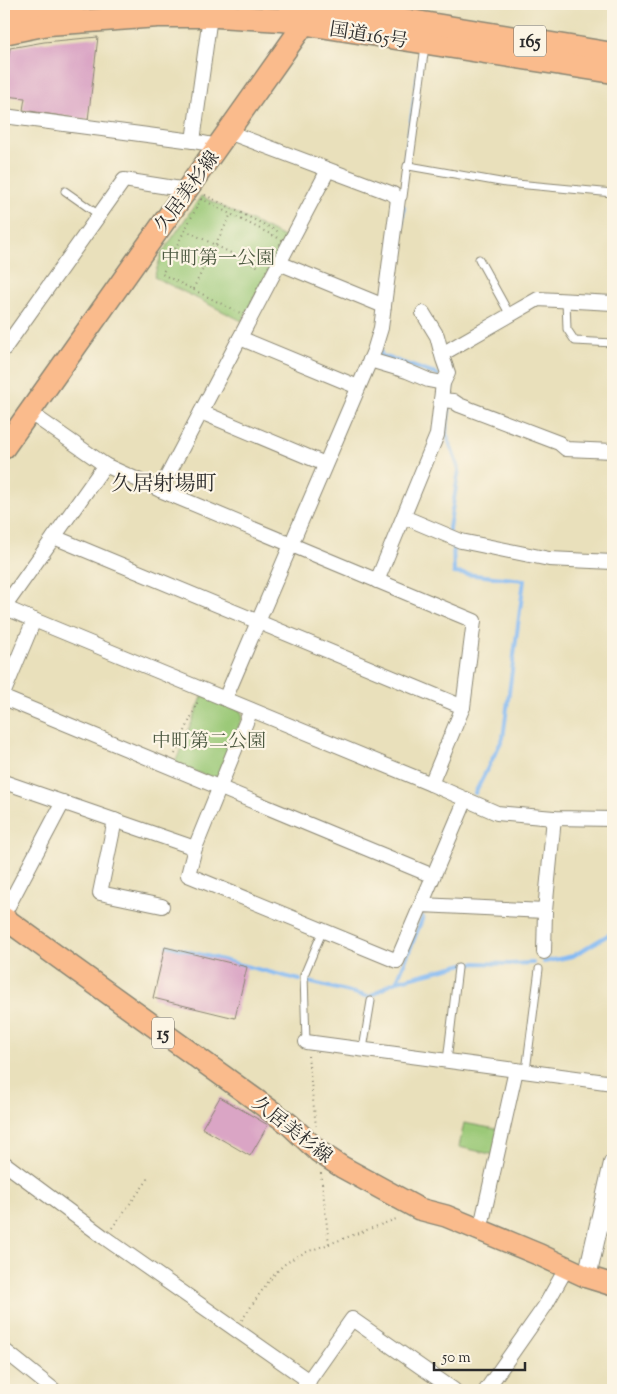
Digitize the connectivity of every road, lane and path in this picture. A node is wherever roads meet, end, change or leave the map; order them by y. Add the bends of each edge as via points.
1 (74, 4) edge
2 (289, 4) edge
3 (313, 11) edge
4 (4, 15) edge
5 (210, 16) junction
6 (4, 34) edge
7 (425, 43) junction
8 (613, 54) edge
9 (613, 72) edge
10 (4, 116) edge
11 (224, 139) junction
12 (193, 141) junction
13 (409, 166) junction
14 (328, 170) junction
15 (65, 191) dead end
16 (194, 191) junction
17 (613, 192) edge
18 (398, 198) junction
19 (231, 214) dead end
20 (99, 215) junction
21 (185, 230) junction
22 (292, 239) junction
23 (215, 245) junction
24 (479, 259) dead end
25 (279, 263) junction
26 (266, 271) junction
27 (193, 289) junction
28 (566, 300) junction
29 (613, 303) edge
30 (384, 306) junction
31 (423, 313) dead end
32 (510, 315) junction
33 (240, 338) junction
34 (613, 343) edge
35 (4, 349) edge
36 (442, 354) junction
37 (370, 360) junction
38 (443, 383) junction
39 (358, 387) junction
40 (446, 400) junction
41 (29, 412) junction
42 (201, 412) junction
43 (5, 443) edge
44 (613, 451) edge
45 (325, 464) junction
46 (105, 466) junction
47 (160, 490) junction
48 (404, 517) junction
49 (54, 537) junction
50 (291, 544) junction
51 (613, 562) edge
52 (377, 581) junction
53 (4, 606) edge
54 (34, 620) junction
55 (258, 622) junction
56 (202, 689) junction
57 (4, 692) edge
58 (4, 698) edge
59 (225, 699) junction
60 (463, 707) junction
61 (251, 710) junction
62 (170, 767) junction
63 (4, 782) edge
64 (431, 784) junction
65 (219, 787) junction
66 (466, 799) junction
67 (63, 802) junction
68 (554, 818) junction
69 (613, 819) edge
70 (115, 820) junction
71 (195, 848) junction
72 (433, 876) junction
73 (421, 905) junction
74 (162, 906) dead end
75 (545, 912) junction
76 (4, 914) edge
77 (4, 918) edge
78 (323, 930) junction
79 (544, 952) dead end
80 (458, 968) dead end
81 (539, 969) dead end
82 (371, 1001) dead end
83 (306, 1042) junction
84 (363, 1049) junction
85 (447, 1061) junction
86 (521, 1071) junction
87 (613, 1083) edge
88 (319, 1152) junction
89 (4, 1163) edge
90 (613, 1163) edge
91 (149, 1178) dead end
92 (419, 1209) junction
93 (480, 1231) junction
94 (105, 1238) junction
95 (329, 1244) junction
96 (567, 1267) junction
97 (587, 1277) junction
98 (613, 1285) edge
99 (235, 1330) junction
100 (4, 1350) edge
101 (306, 1386) edge
102 (54, 1390) edge
103 (454, 1390) edge
104 (486, 1390) edge

1 - 4 highway
2 - 3 highway, 国道165号 / 165
3 - 5 highway, 国道165号 / 165 via 282,20
3 - 7 highway, 国道165号 / 165
3 - 8 highway, 国道165号 / 165
3 - 11 main road, 久居美杉線
5 - 6 highway, 国道165号 / 165 via 158,16 48,24
5 - 12 street
7 - 9 highway, 国道165号 / 165
7 - 13 lane
10 - 12 street
11 - 12 street
11 - 14 street
11 - 16 main road, 久居美杉線
13 - 17 lane via 506,183
13 - 18 lane via 404,197
14 - 18 street
14 - 22 street
15 - 20 lane
16 - 20 street via 124,180
16 - 22 path
16 - 41 main road, 久居美杉線
18 - 30 street
19 - 23 path
20 - 35 street
21 - 23 path
21 - 26 path via 201,199 282,240
21 - 27 path via 162,274
22 - 25 street
23 - 26 path
23 - 27 path
24 - 32 lane
25 - 30 street
25 - 33 street
26 - 27 path via 244,315
28 - 29 street
28 - 32 street via 538,298
28 - 34 lane via 567,329 575,341
30 - 37 street via 381,328
31 - 36 street via 437,336
32 - 36 street
33 - 39 street
33 - 42 street
36 - 38 street via 448,373
37 - 38 street
37 - 39 street
38 - 40 street
39 - 45 street
40 - 44 street via 559,442 566,449
40 - 48 street via 437,435
41 - 43 main road, 久居美杉線
41 - 46 street
42 - 45 street
42 - 47 street
45 - 50 street
46 - 47 street
46 - 49 street
47 - 50 street
48 - 51 street via 461,540 549,559
48 - 52 street
49 - 53 street
49 - 55 street
50 - 52 street
50 - 55 street
52 - 60 street via 474,621
53 - 54 street
54 - 56 street
54 - 57 street
55 - 59 street
55 - 60 street
56 - 59 street
56 - 62 path
58 - 62 street
59 - 61 street
60 - 64 street
61 - 64 street
61 - 65 street
62 - 65 street
63 - 67 street
64 - 66 street
65 - 71 street
65 - 72 street
66 - 68 street via 497,813
66 - 72 street
67 - 70 street
67 - 76 street
68 - 69 street
68 - 75 street
70 - 71 street
70 - 74 street via 100,893
71 - 78 street via 188,875
72 - 73 street
73 - 75 street
73 - 78 street via 397,961
75 - 79 street
77 - 88 main road, 久居美杉線 / 15 via 281,1119
78 - 83 lane via 304,975
80 - 85 lane
81 - 86 lane
82 - 84 lane
83 - 84 street
83 - 88 path
84 - 85 street
85 - 86 street
86 - 87 street
86 - 93 street
88 - 92 main road, 久居美杉線 / 15
88 - 95 path
89 - 94 street
90 - 97 street
91 - 94 path
92 - 93 main road, 久居美杉線 / 15 via 446,1216
92 - 95 path
93 - 96 main road, 久居美杉線 / 15
94 - 99 street
95 - 99 path via 286,1262
96 - 97 main road, 久居美杉線 / 15
96 - 104 street via 545,1306
97 - 98 main road, 久居美杉線 / 15
99 - 101 street
100 - 102 street
101 - 103 street via 352,1319

